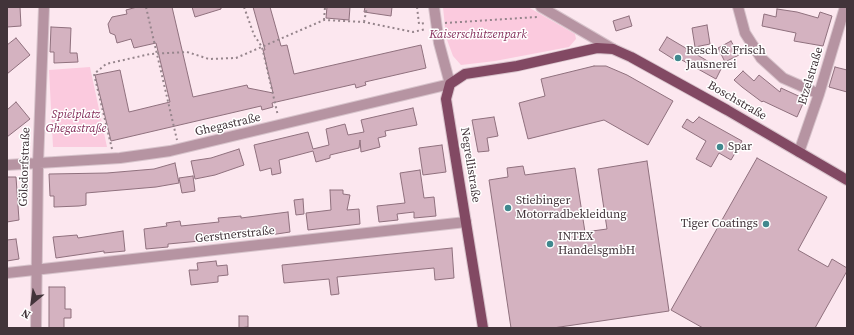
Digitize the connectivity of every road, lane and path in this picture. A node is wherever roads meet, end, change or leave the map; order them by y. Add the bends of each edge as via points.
1 (44, 7) edge
2 (146, 7) edge
3 (244, 7) edge
4 (325, 7) edge
5 (367, 7) edge
6 (417, 7) edge
7 (434, 7) edge
8 (541, 7) edge
9 (738, 7) edge
10 (845, 7) edge
11 (555, 15) junction
12 (324, 20) junction
13 (364, 22) junction
14 (437, 24) junction
15 (262, 47) junction
16 (613, 49) junction
17 (157, 53) junction
18 (450, 84) junction
19 (820, 94) junction
20 (280, 126) junction
21 (179, 149) junction
22 (799, 152) junction
23 (114, 158) junction
24 (38, 164) junction
25 (7, 165) edge
26 (847, 180) edge
27 (466, 222) junction
28 (36, 270) junction
29 (7, 274) edge
30 (36, 328) edge
31 (482, 328) edge

1 - 24 street, Gölsdorfstraße
2 - 17 path
3 - 15 path via 254,35
4 - 12 path
5 - 13 path
6 - 14 path via 419,24
7 - 14 street, Negrellistraße
8 - 11 street, Boschstraße
9 - 19 street via 745,33 761,58 783,78
10 - 19 street, Etzelstraße
11 - 14 path
11 - 16 street, Boschstraße
12 - 13 path
12 - 15 path
13 - 14 path via 412,32 429,29
14 - 18 street, Negrellistraße via 439,43
15 - 17 path via 236,58 209,59 187,52
15 - 20 path
16 - 18 main road, Boschstraße via 597,48 517,66 466,74
16 - 22 main road, Boschstraße via 706,98
17 - 21 path
17 - 23 path via 106,64 94,74
18 - 20 street, Ghegastraße
18 - 27 main road, Negrellistraße via 446,99
19 - 22 street, Etzelstraße
20 - 21 street, Ghegastraße
21 - 23 street, Ghegastraße
22 - 26 main road, Boschstraße
23 - 24 street, Ghegastraße
24 - 25 street, Ghegastraße
24 - 28 street, Gölsdorfstraße
27 - 28 street, Gerstnerstraße
27 - 31 main road, Negrellistraße
28 - 29 street, Gerstnerstraße
28 - 30 street, Gölsdorfstraße

